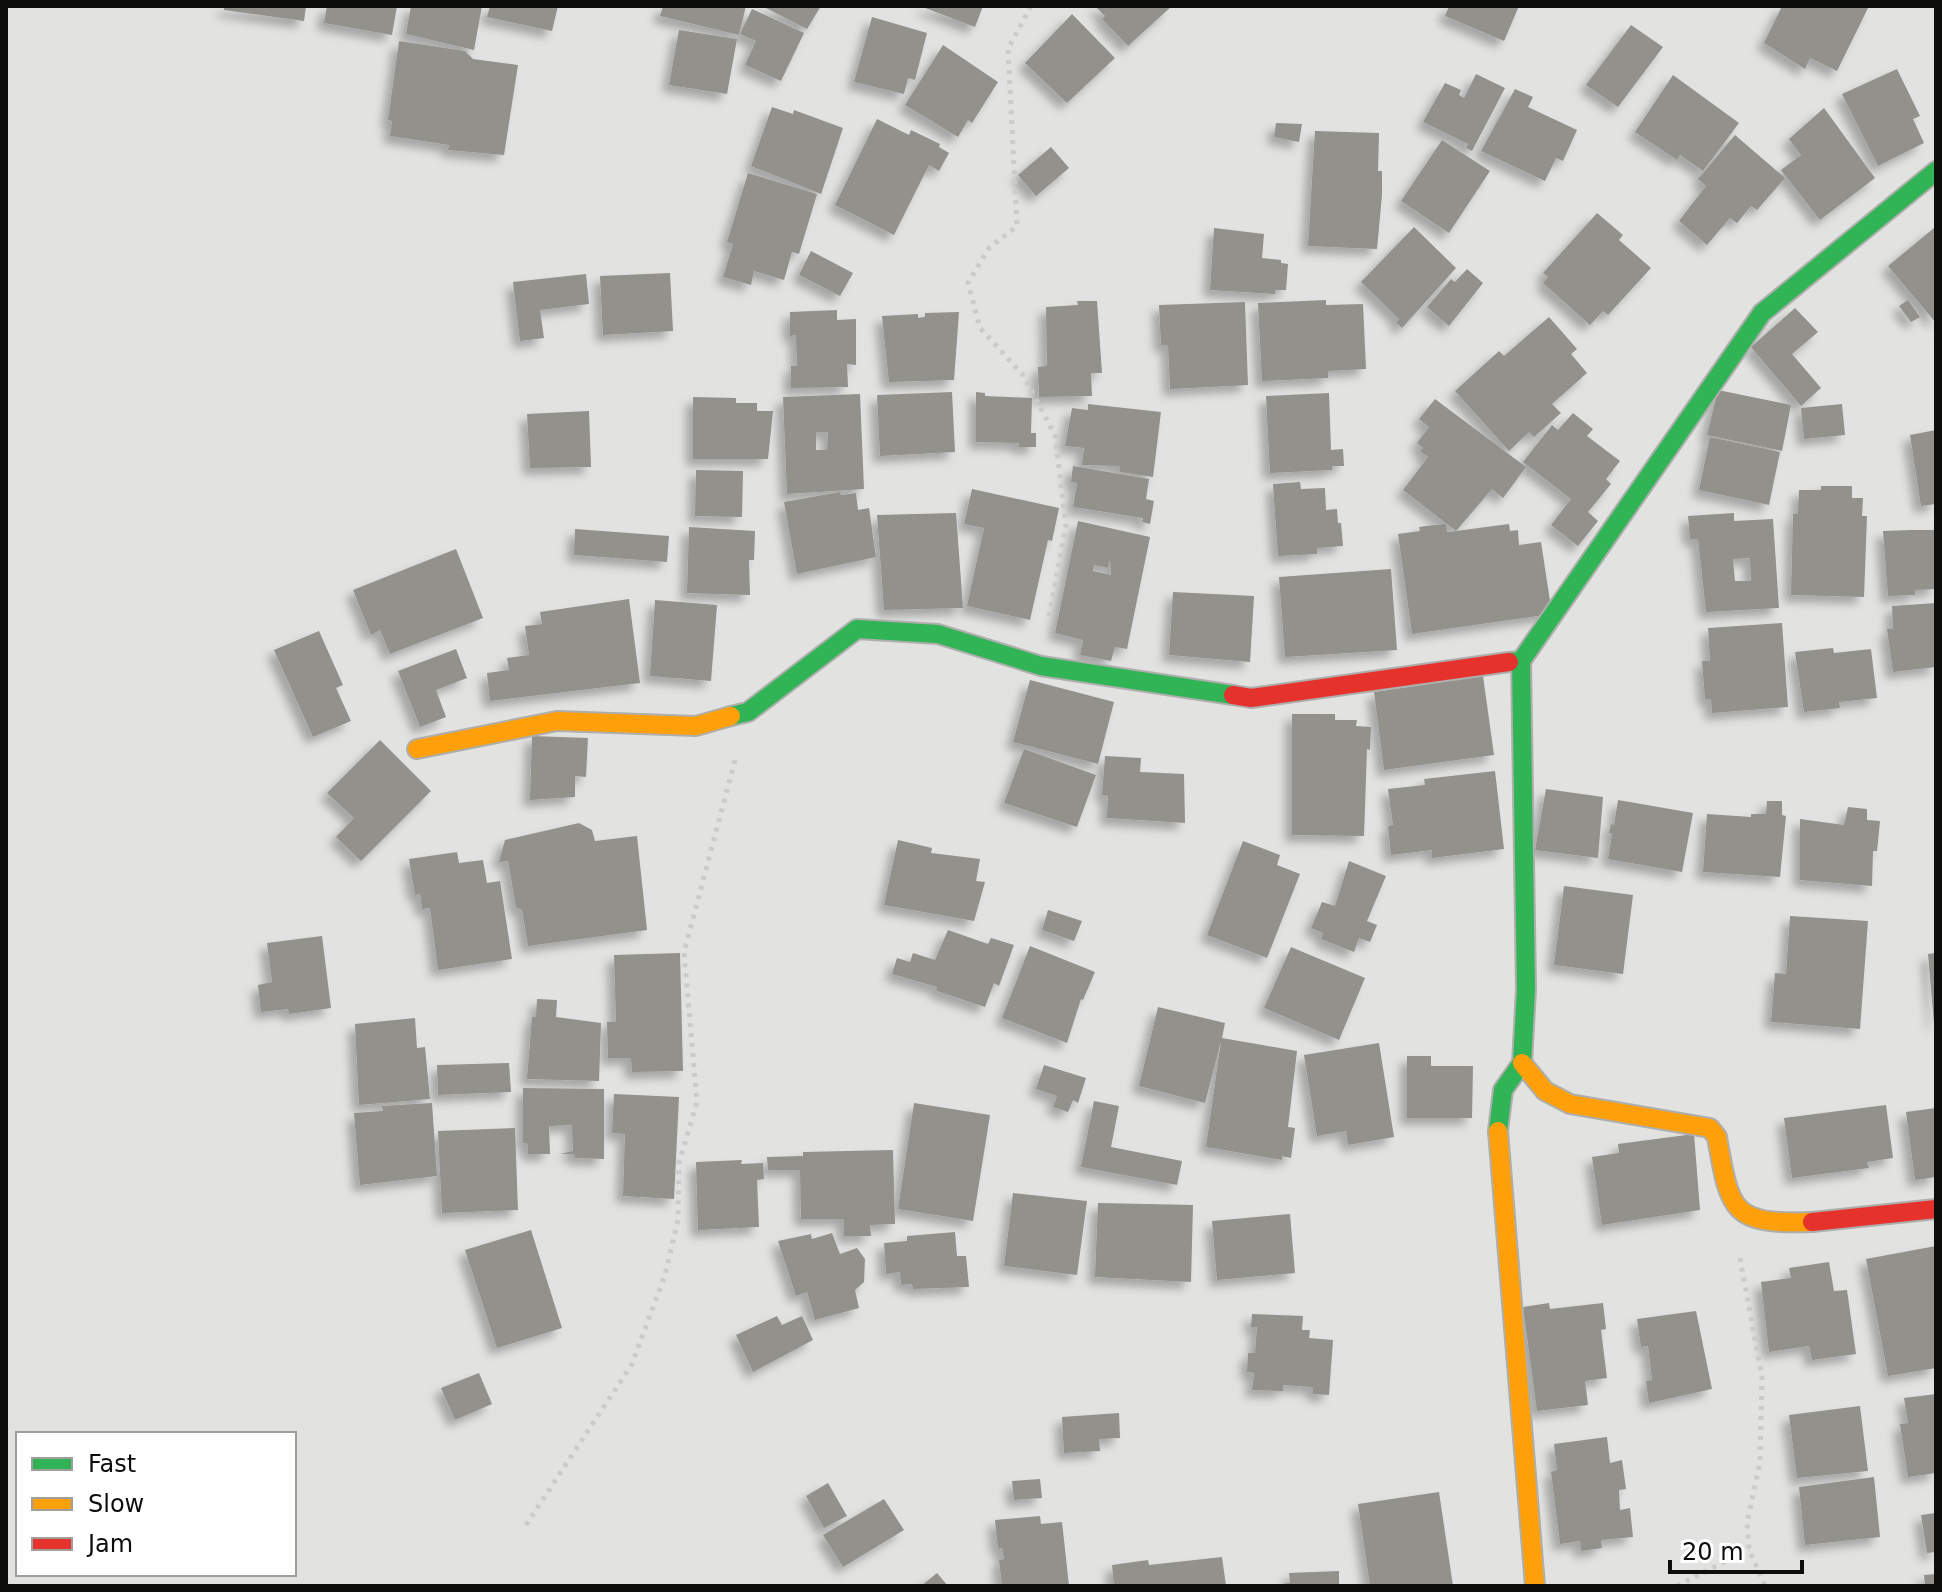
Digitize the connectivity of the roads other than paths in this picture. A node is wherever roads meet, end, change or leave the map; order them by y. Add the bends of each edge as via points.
1 (1936, 171) edge
2 (1521, 661) junction
3 (417, 749) dead end
4 (1522, 1063) junction
5 (1936, 1209) edge
6 (1535, 1586) edge

1 - 2 street via 1762,313
2 - 3 street via 1251,698 1041,666 938,634 857,629 748,712 696,726 557,721
2 - 4 street via 1526,989
4 - 5 street via 1545,1091 1570,1104 1710,1128 1717,1137 1733,1206 1744,1215 1813,1224
4 - 6 street via 1503,1090 1497,1138

